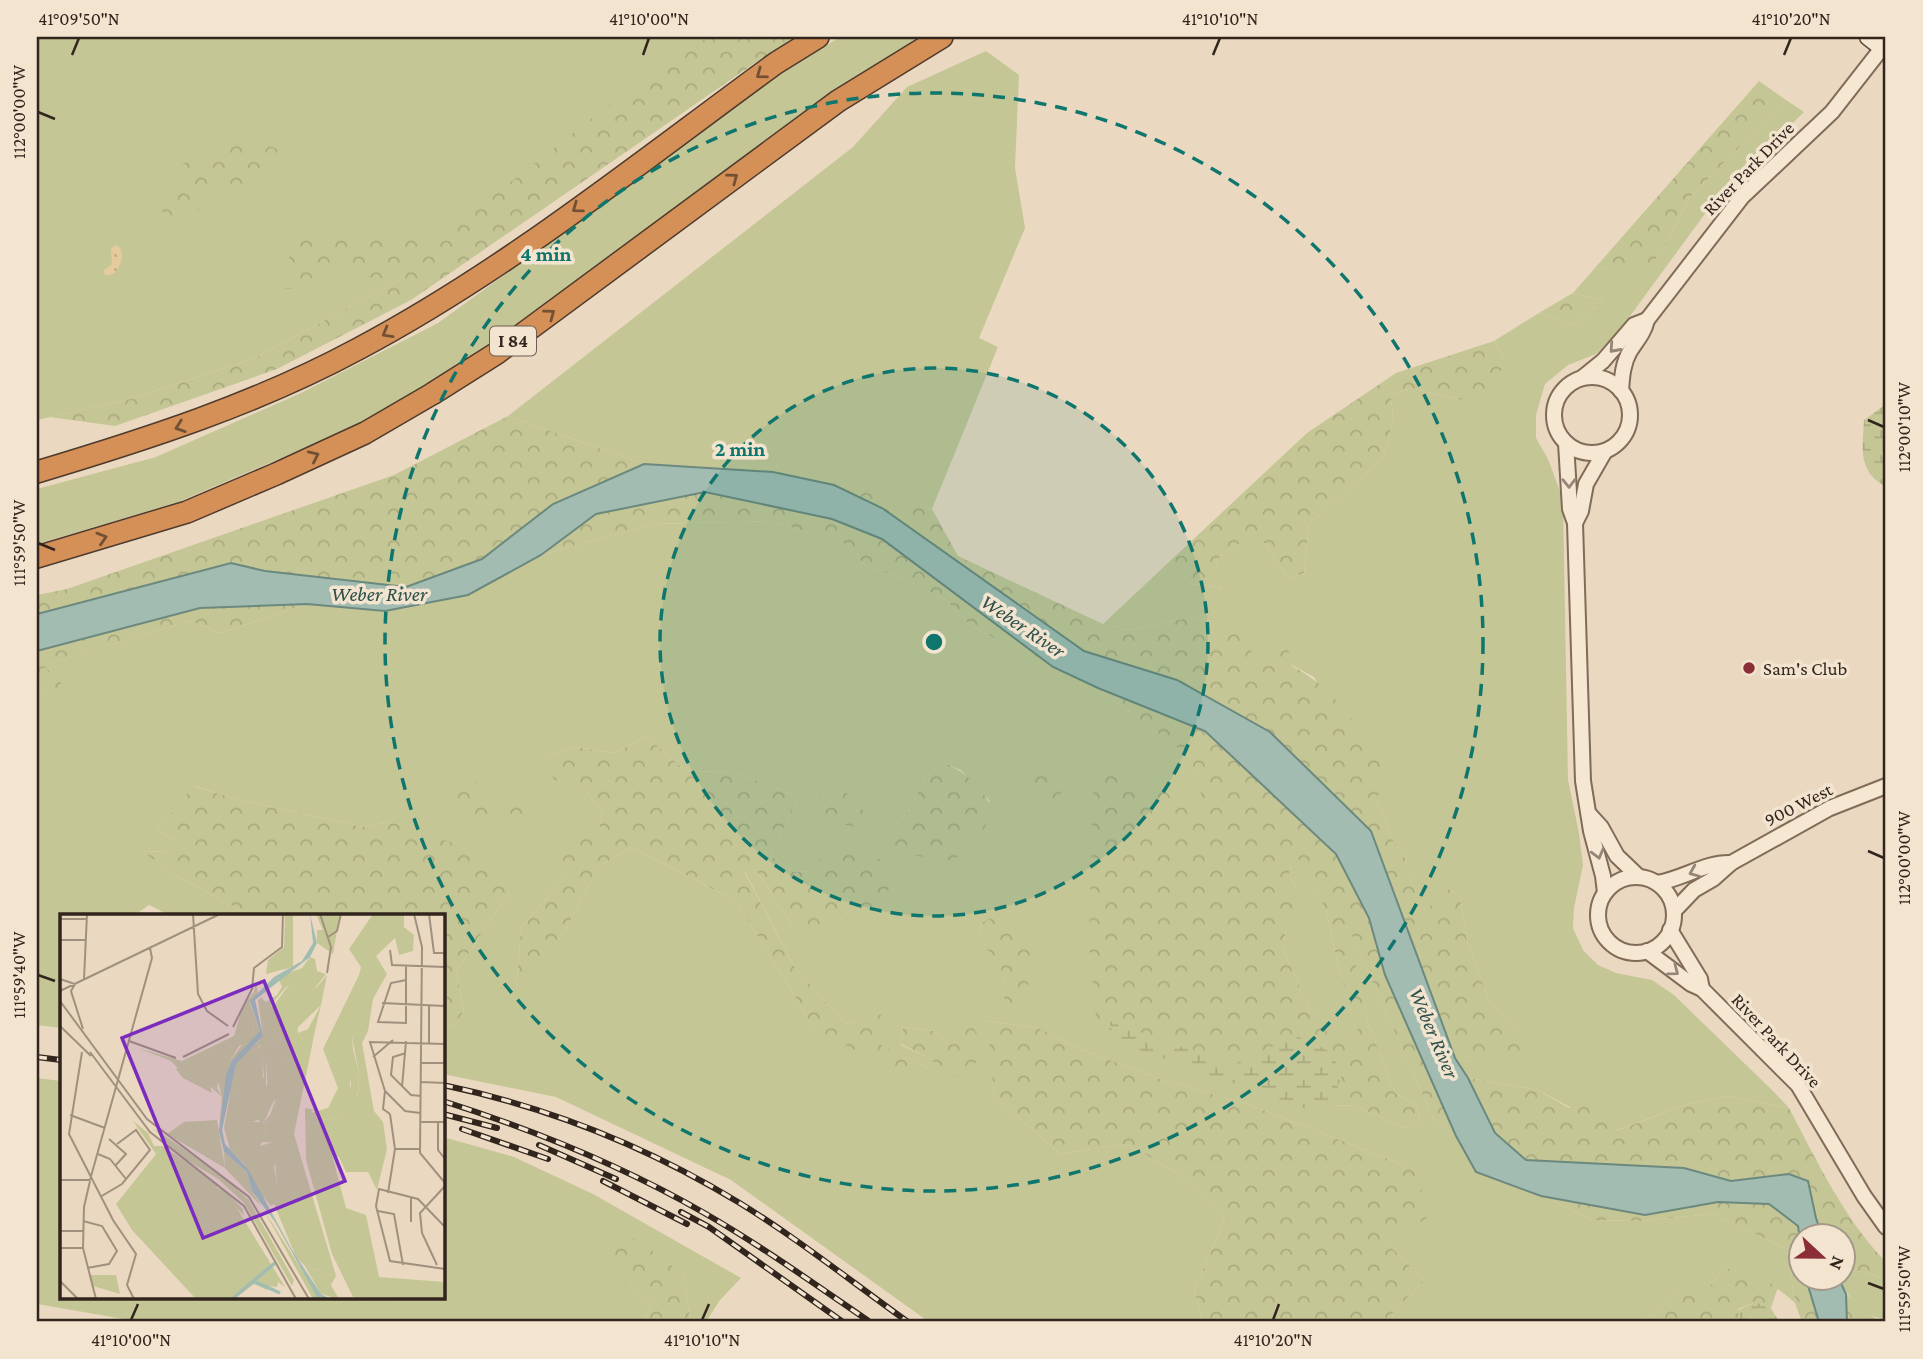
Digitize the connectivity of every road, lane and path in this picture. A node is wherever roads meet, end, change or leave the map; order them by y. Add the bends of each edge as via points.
1 (818, 37) edge
2 (942, 37) edge
3 (1868, 37) edge
4 (1884, 49) edge
5 (1647, 320) junction
6 (1582, 378) junction
7 (1621, 391) junction
8 (1566, 443) junction
9 (1605, 451) junction
10 (37, 472) edge
11 (1576, 523) junction
12 (37, 557) edge
13 (1886, 786) edge
14 (1590, 815) junction
15 (1731, 863) junction
16 (1639, 877) junction
17 (1657, 883) junction
18 (1605, 893) junction
19 (1674, 911) junction
20 (1670, 930) junction
21 (1647, 951) junction
22 (1702, 989) junction
23 (1886, 1227) edge

1 -> 10 highway via 534,240 357,350 208,417
12 -> 2 highway, I 84 via 187,512 365,433 497,354 838,101
3 - 4 main road
4 - 5 street, River Park Drive via 1832,112 1741,197
5 -> 6 street, River Park Drive via 1634,325
5 - 7 street, River Park Drive via 1622,370
6 - 7 street via 1604,379
6 - 8 street via 1563,390 1554,411
7 - 9 street via 1630,410 1628,428
8 - 9 street via 1584,452
8 -> 11 street via 1570,509
9 - 11 street via 1586,484
11 - 14 street via 1583,781
13 - 15 street, 900 West via 1830,808
14 - 16 street via 1617,856
14 -> 18 street
15 -> 17 street, 900 West via 1716,862 1677,880
15 - 19 street, 900 West
16 - 17 street
16 - 18 street via 1620,880
17 - 19 street
18 - 21 street via 1598,912 1602,933 1626,952
19 - 20 street
20 - 21 street
20 - 22 street, River Park Drive
21 -> 22 street, River Park Drive
22 - 23 street, River Park Drive via 1798,1085

